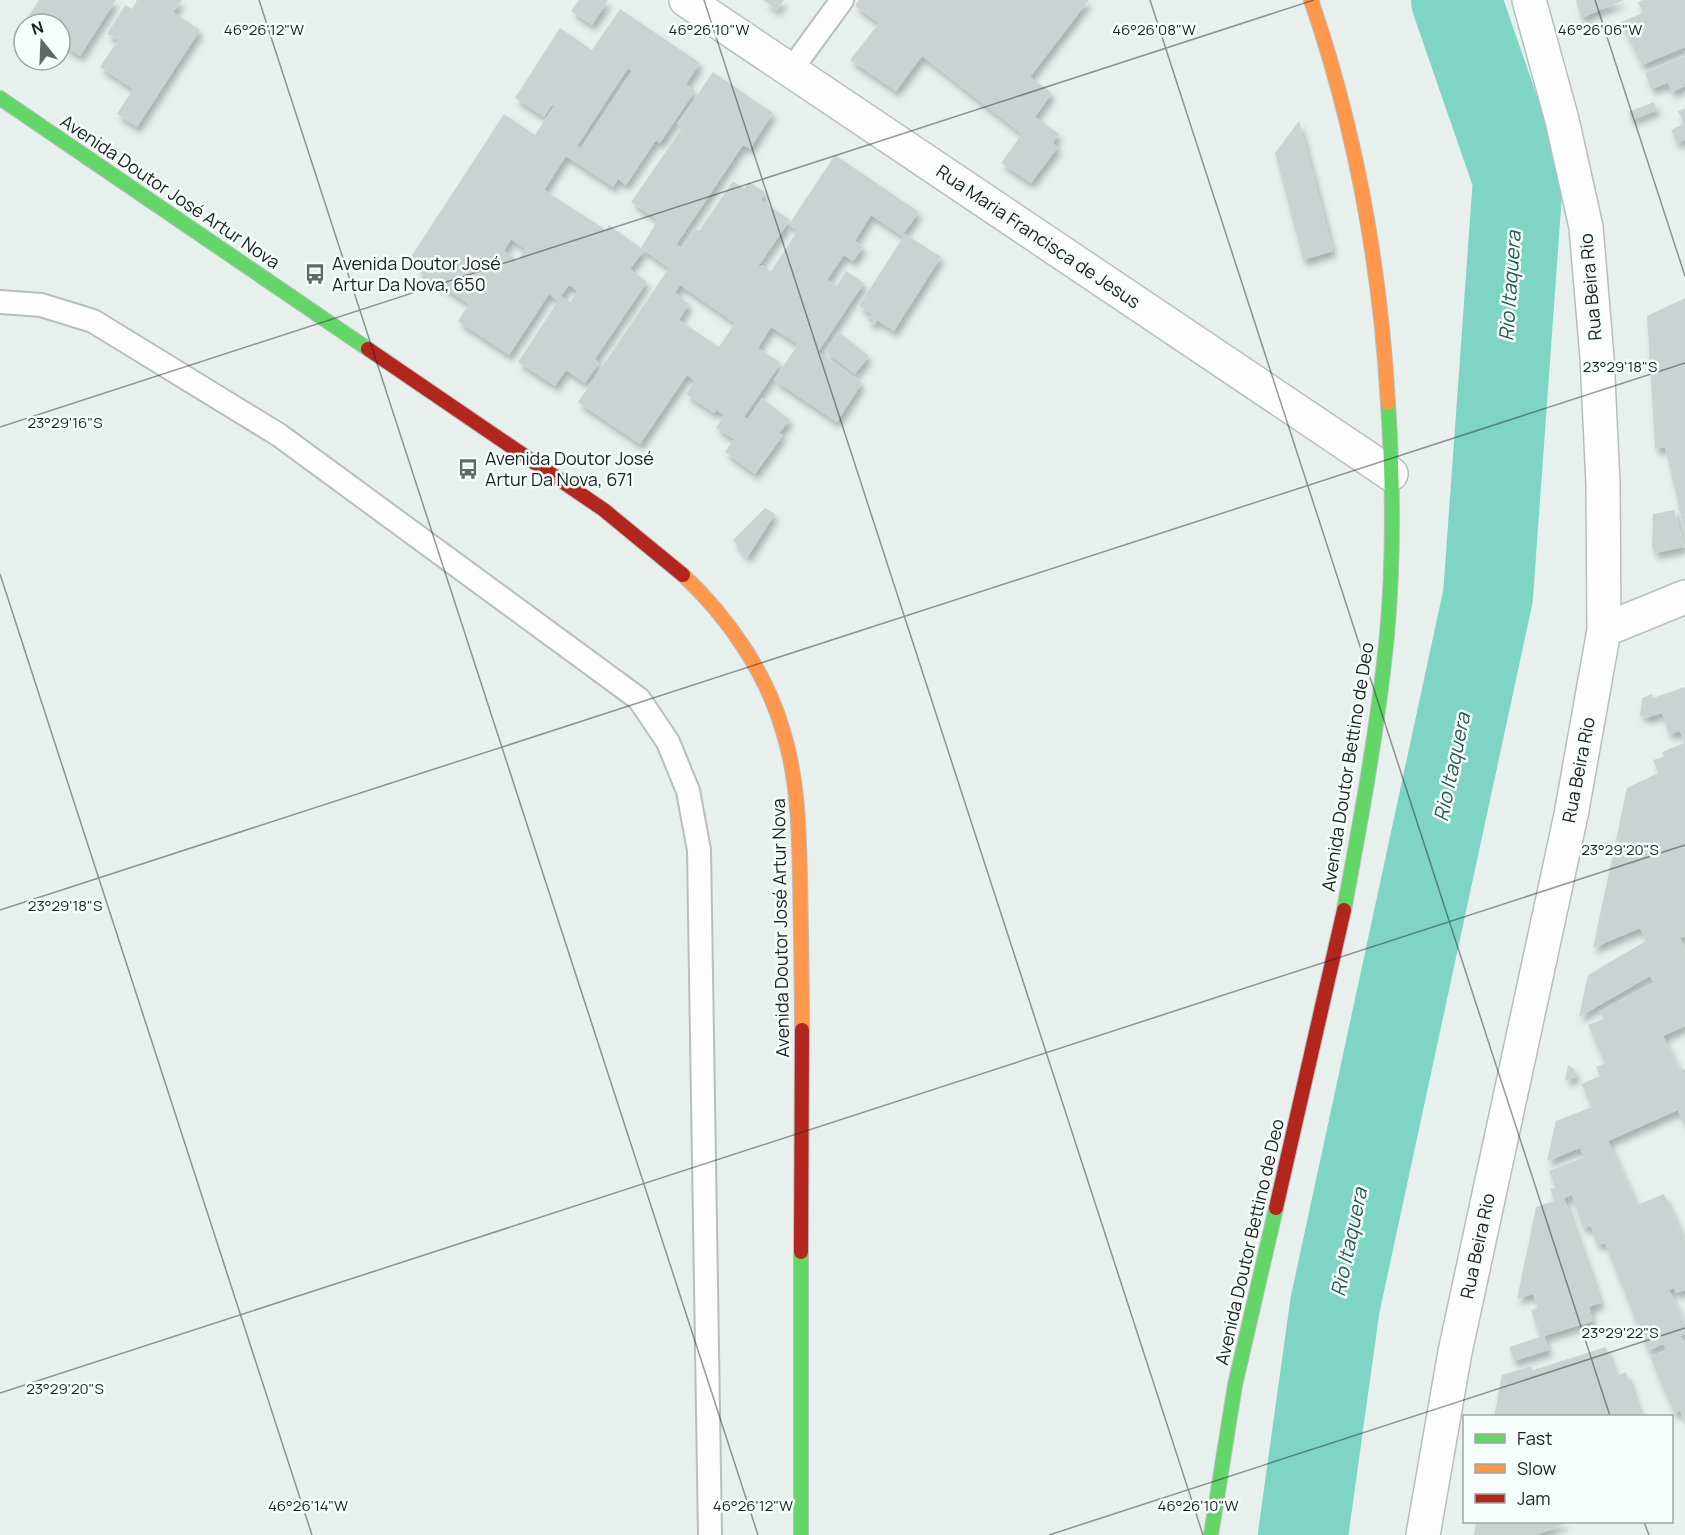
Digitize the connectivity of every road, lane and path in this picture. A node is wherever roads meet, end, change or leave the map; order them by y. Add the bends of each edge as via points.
1 (686, 0) edge
2 (842, 0) edge
3 (1311, 0) edge
4 (1529, 0) edge
5 (791, 70) junction
6 (0, 98) edge
7 (0, 302) edge
8 (1391, 474) junction
9 (1685, 597) edge
10 (1604, 630) junction
11 (710, 1535) edge
12 (801, 1535) edge
13 (1211, 1535) edge
14 (1423, 1535) edge

1 - 5 street, Rua Maria Francisca de Jesus
2 - 5 lane
3 - 8 main road, Avenida Doutor Bettino de Deo via 1356,148 1376,272 1390,402
4 - 10 street, Rua Beira Rio via 1586,227 1604,484
5 - 8 street, Rua Maria Francisca de Jesus
6 - 12 main road, Avenida Doutor José Artur Nova via 604,510 706,596 739,640 762,681 783,729 794,776 799,827
7 - 11 lane via 41,305 93,321 279,435 639,699 668,742 688,791 699,850
8 - 13 main road, Avenida Doutor Bettino de Deo via 1392,555 1385,654 1368,777 1307,1079 1239,1366
9 - 10 street
10 - 14 street, Rua Beira Rio via 1571,815 1455,1352

